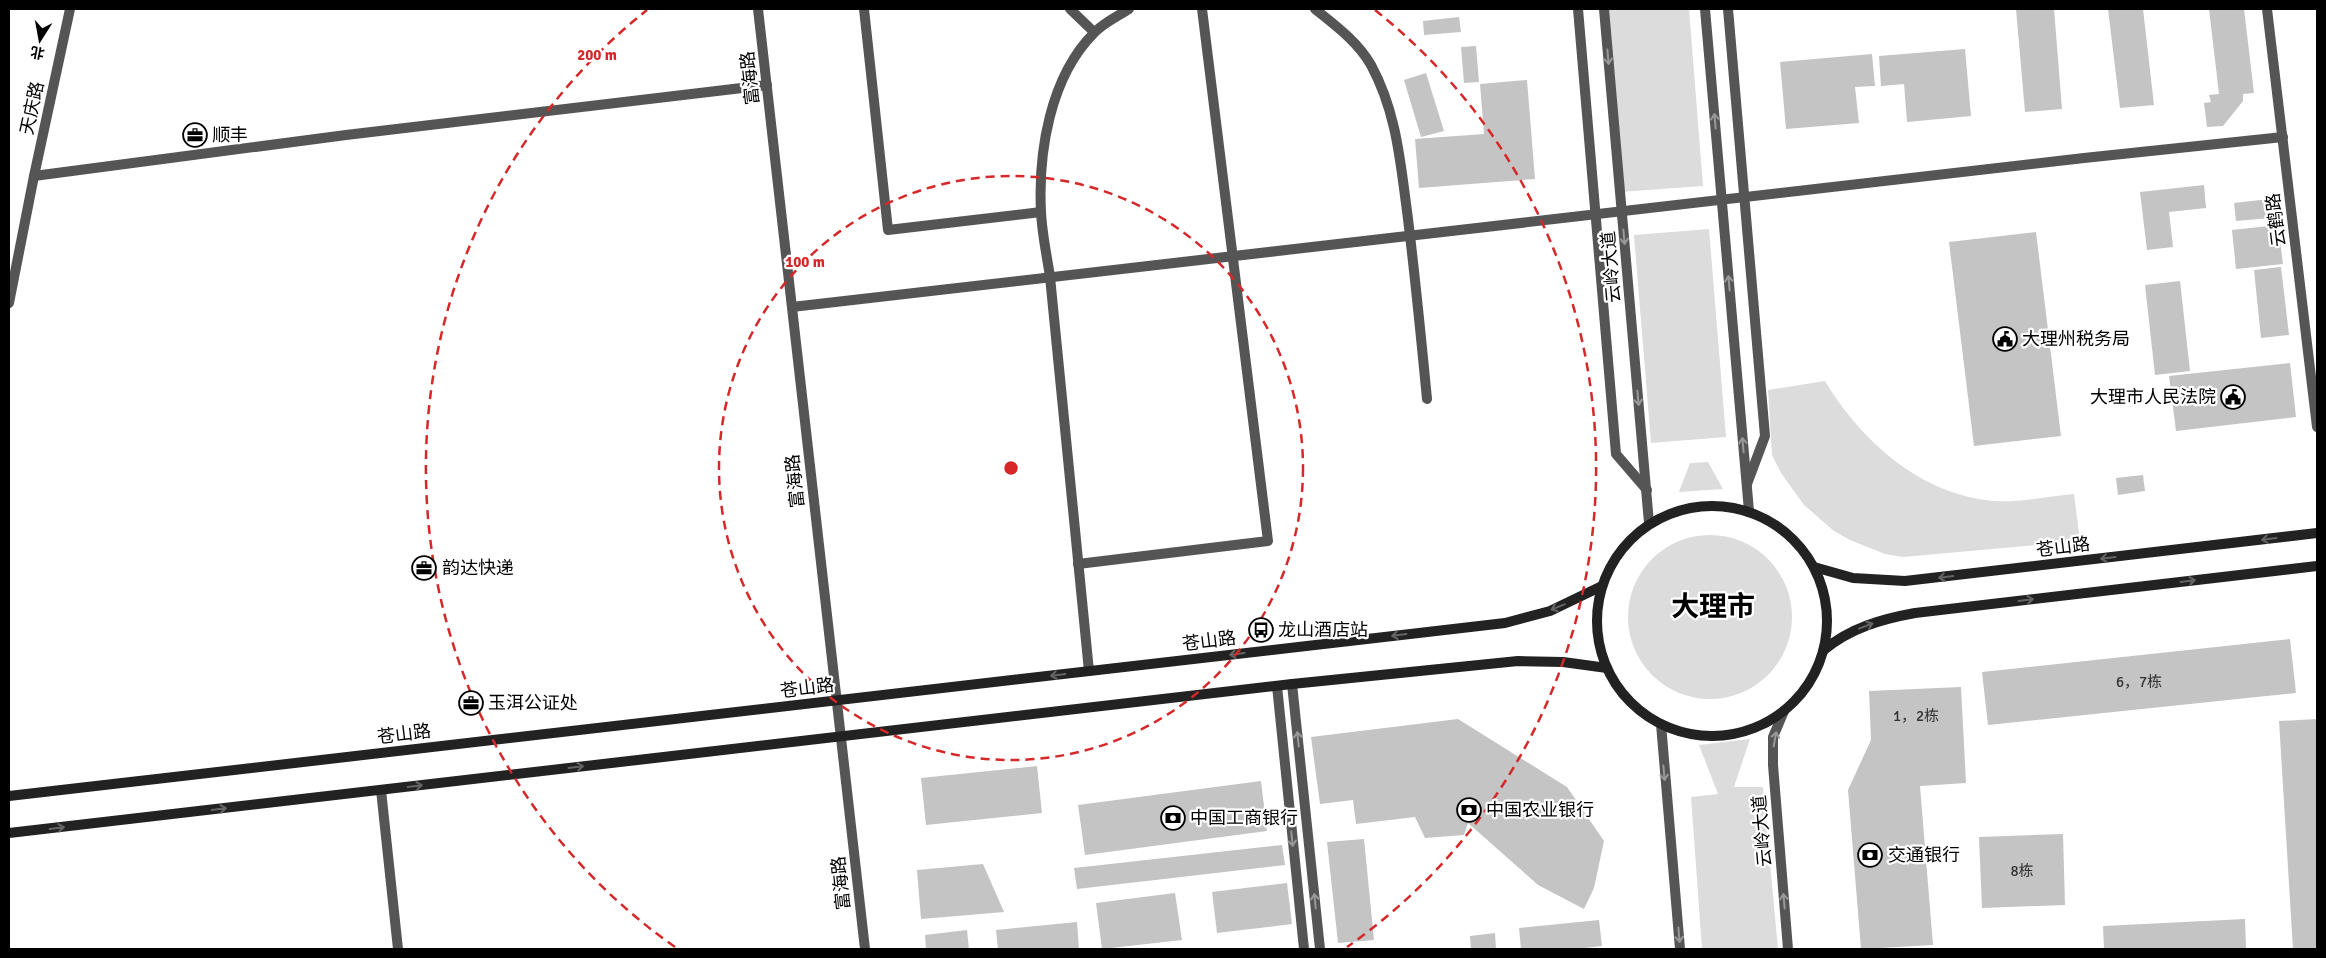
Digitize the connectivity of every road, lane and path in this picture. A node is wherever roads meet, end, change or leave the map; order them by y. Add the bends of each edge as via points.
1 (70, 9) edge
2 (758, 9) edge
3 (864, 9) edge
4 (1070, 9) edge
5 (1129, 9) edge
6 (1202, 9) edge
7 (1315, 9) edge
8 (1578, 9) edge
9 (1604, 9) edge
10 (1705, 9) edge
11 (1728, 9) edge
12 (2268, 9) edge
13 (1094, 32) junction
14 (767, 86) junction
15 (2283, 137) junction
16 (34, 176) junction
17 (1744, 197) junction
18 (1722, 200) junction
19 (1041, 212) junction
20 (1622, 212) junction
21 (1596, 214) junction
22 (1410, 236) junction
23 (1233, 256) junction
24 (1050, 277) junction
25 (9, 303) edge
26 (792, 306) junction
27 (1428, 399) dead end
28 (2317, 426) edge
29 (1747, 484) junction
30 (1646, 490) junction
31 (1749, 511) junction
32 (1650, 523) junction
33 (2317, 533) edge
34 (1078, 564) junction
35 (2317, 566) edge
36 (1814, 567) junction
37 (1602, 586) junction
38 (1824, 650) junction
39 (1607, 668) junction
40 (1089, 671) junction
41 (1292, 684) junction
42 (1276, 686) junction
43 (837, 700) junction
44 (1784, 711) junction
45 (1661, 724) junction
46 (841, 737) junction
47 (381, 790) junction
48 (9, 796) edge
49 (9, 833) edge
50 (398, 949) edge
51 (865, 949) edge
52 (1304, 949) edge
53 (1320, 949) edge
54 (1680, 949) edge
55 (1788, 949) edge

1 - 16 street, 天庆路
2 - 14 street, 富海路
3 - 19 street via 888,230
4 - 13 street
5 - 13 street
6 - 23 street
7 - 22 street via 1346,33 1370,64 1390,106
8 - 21 street
9 -> 20 street, 云岭大道
18 -> 10 street
11 - 17 street
12 - 15 street, 云鹤路
13 - 19 street via 1070,65 1047,127
14 - 16 street via 346,135
14 - 26 street, 富海路
15 - 17 street
15 - 28 street, 云鹤路
16 - 25 street, 天庆路
17 - 18 street
17 - 29 street via 1765,436
18 - 20 street
29 -> 18 street
19 - 24 street
20 - 21 street
20 -> 30 street, 云岭大道
21 - 22 street
21 - 30 street via 1616,454
22 - 23 street
22 - 27 street
23 - 24 street
23 - 34 street via 1268,541
24 - 26 street
24 - 34 street
26 - 43 street, 富海路
29 - 31 street
30 - 32 street, 云岭大道
31 - 32 main road via 1724,506 1698,506 1673,512
31 - 36 main road via 1790,535
32 - 37 main road via 1618,552
33 -> 36 main road, 苍山路 via 1905,581 1853,578
34 - 40 street
38 -> 35 main road via 1862,627 1915,613
36 - 38 main road via 1828,611
37 - 39 main road via 1596,613 1597,636
37 -> 40 main road, 苍山路 via 1550,611 1505,623
38 - 44 main road via 1807,686
39 - 41 main road via 1518,661
39 - 45 main road via 1633,705
40 -> 43 main road, 苍山路
41 - 42 main road
53 -> 41 street
42 - 46 main road
42 -> 52 street
43 - 46 street, 富海路
43 - 48 main road, 苍山路
44 - 45 main road via 1766,723 1725,736 1696,735
55 -> 44 street, 云岭大道 via 1773,765 1774,737
45 -> 54 street
47 -> 46 main road
46 - 51 street, 富海路
49 -> 47 main road
47 - 50 street

